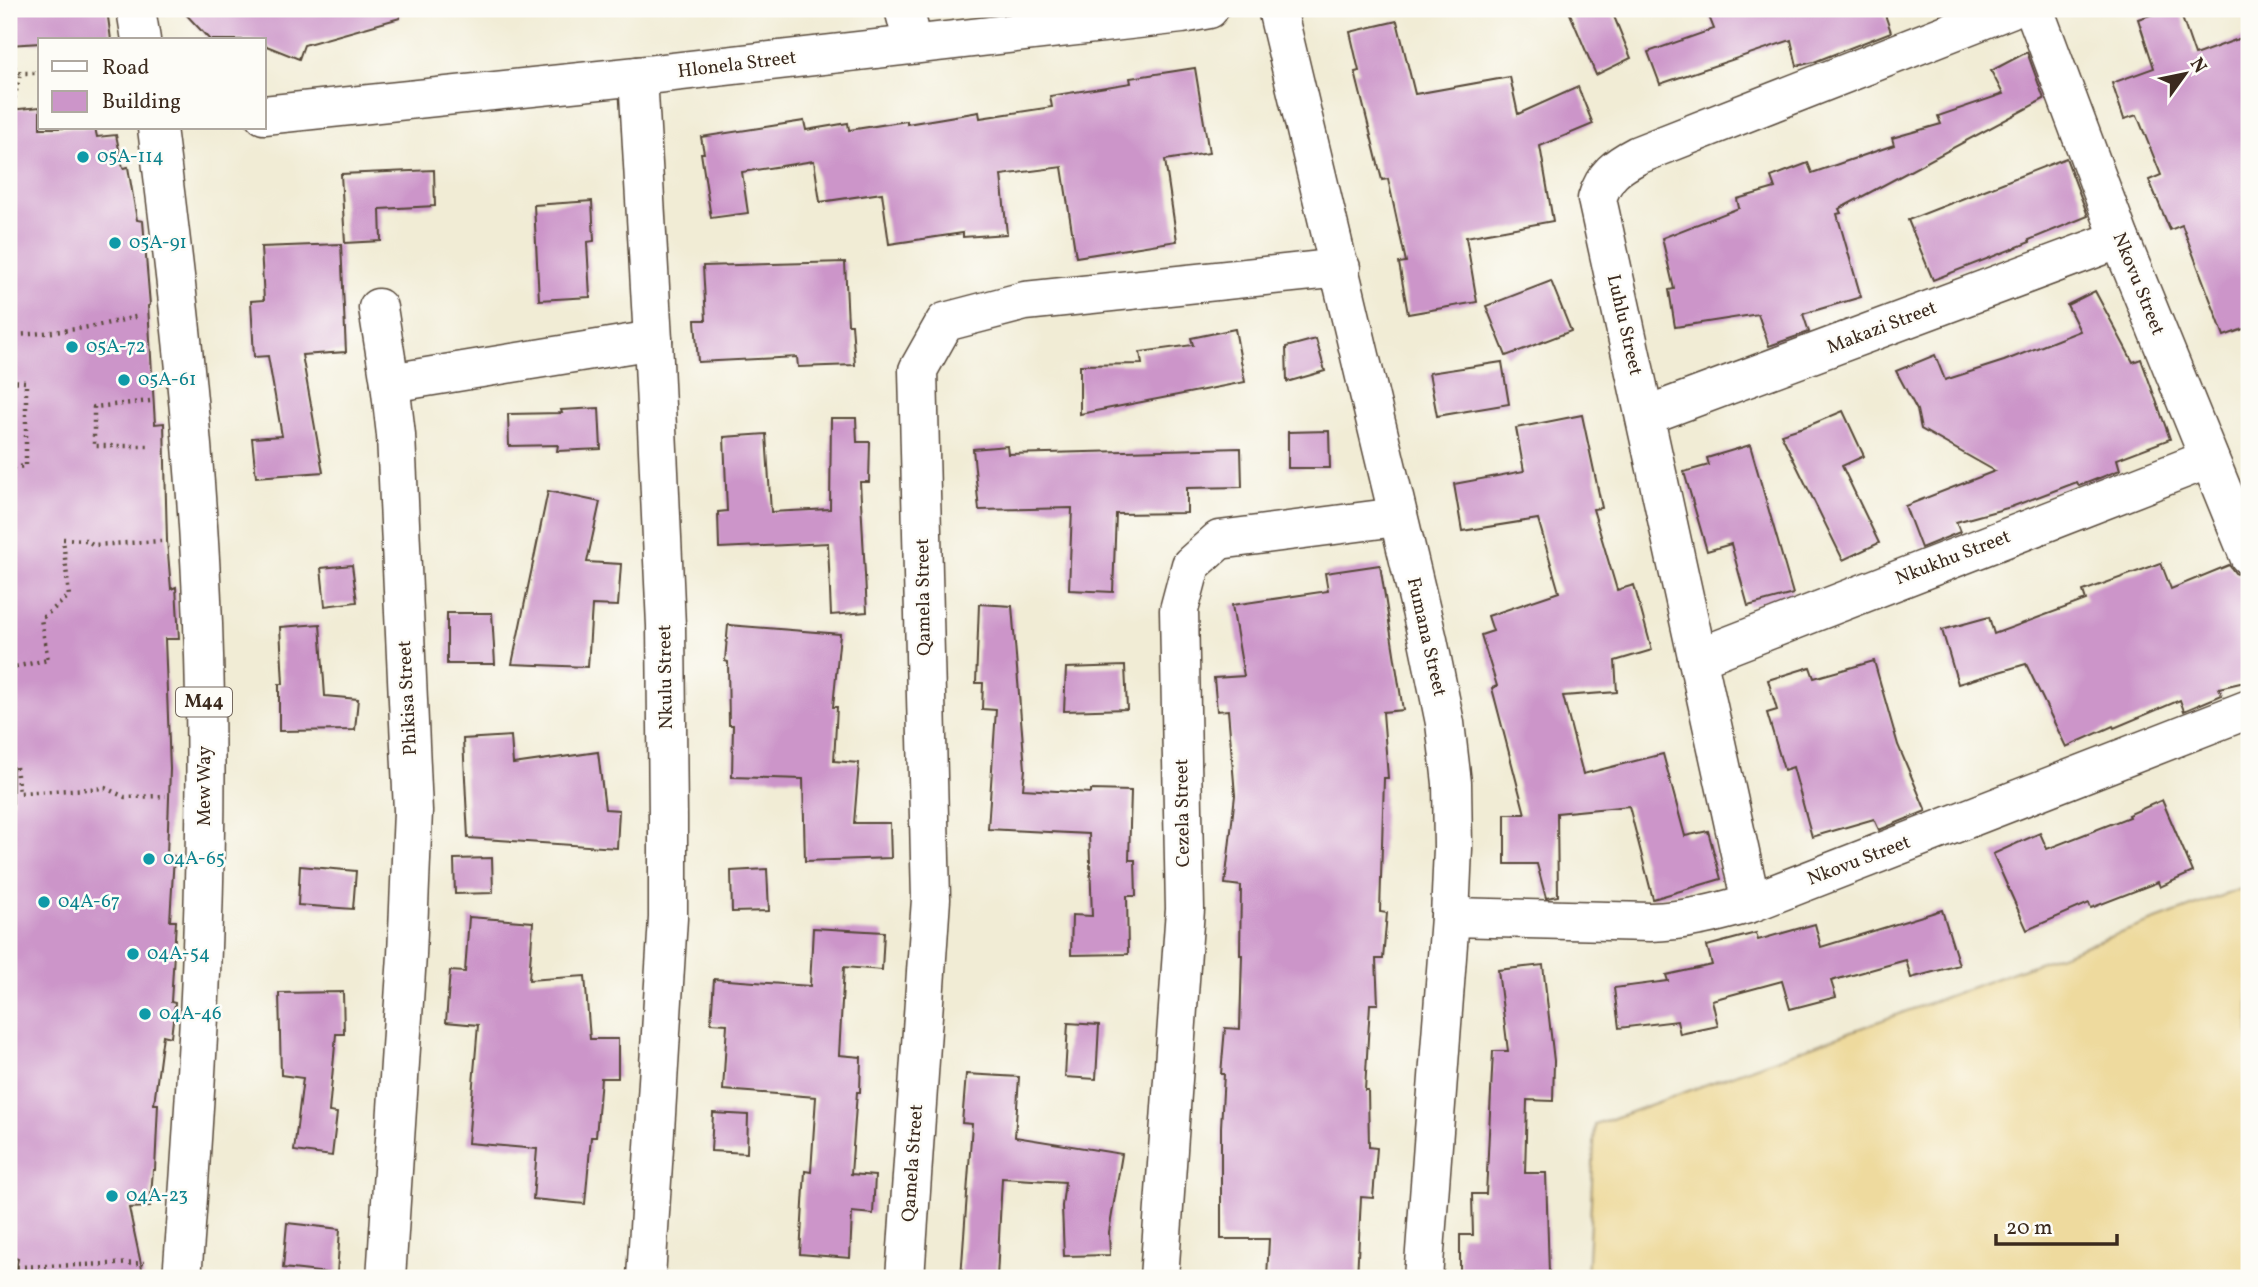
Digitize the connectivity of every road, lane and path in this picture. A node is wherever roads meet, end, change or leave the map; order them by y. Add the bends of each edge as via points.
1 (136, 9) edge
2 (1209, 9) edge
3 (1277, 9) edge
4 (2010, 9) edge
5 (2034, 9) edge
6 (909, 26) edge
7 (141, 38) edge
8 (9, 62) edge
9 (20, 73) junction
10 (38, 73) edge
11 (638, 76) junction
12 (9, 101) edge
13 (266, 115) edge
14 (160, 130) edge
15 (2119, 239) junction
16 (1341, 268) junction
17 (177, 306) junction
18 (378, 308) dead end
19 (9, 335) edge
20 (653, 340) junction
21 (9, 381) edge
22 (390, 383) junction
23 (187, 398) junction
24 (1645, 416) junction
25 (191, 446) junction
26 (2209, 459) junction
27 (9, 468) edge
28 (1397, 517) junction
29 (197, 540) junction
30 (2249, 556) edge
31 (1697, 658) junction
32 (9, 668) edge
33 (2249, 709) edge
34 (9, 767) edge
35 (206, 796) junction
36 (1751, 903) junction
37 (1450, 917) junction
38 (183, 1270) edge
39 (14, 1278) edge
40 (386, 1278) edge
41 (646, 1278) edge
42 (905, 1278) edge
43 (1159, 1278) edge
44 (1423, 1278) edge

1 - 7 street
2 - 6 street, Hlonela Street via 1169,16
3 - 16 street, Fumana Street
4 - 24 street, Luhlu Street via 1662,145 1608,175 1597,199
5 - 15 street, Nkovu Street
6 - 11 street, Hlonela Street
8 - 9 path
9 - 10 path
9 - 12 path via 15,100
11 - 13 street, Hlonela Street
11 - 20 street, Nkulu Street
14 - 17 street, Mew Way / M44
15 - 24 street, Makazi Street
15 - 26 street, Nkovu Street
16 - 28 street, Fumana Street
16 - 42 street, Qamela Street via 1025,301 945,322 918,370 931,899
17 - 19 path via 114,323
17 - 23 street, Mew Way / M44
18 - 22 street, Phikisa Street
20 - 22 street
20 - 41 street, Nkulu Street via 666,626 668,918
21 - 27 path via 26,382 26,466
22 - 40 street, Phikisa Street via 413,811
23 - 25 street, Mew Way / M44
23 - 25 path via 94,407 94,446
24 - 31 street, Luhlu Street
25 - 29 street, Mew Way / M44
26 - 30 street, Nkovu Street
26 - 31 street, Nkukhu Street
28 - 37 street, Fumana Street via 1445,723 1452,783
28 - 43 street, Cezela Street via 1219,540 1191,565 1179,610 1185,909
29 - 32 path via 94,545 64,539 69,596 41,619 48,660
29 - 35 street, Mew Way / M44
31 - 36 street, Luhlu Street
33 - 36 street, Nkovu Street
34 - 35 path via 16,767 19,793 105,788 125,797
35 - 38 street, Mew Way / M44 via 201,992
36 - 37 street, Nkovu Street via 1677,922
37 - 44 street, Fumana Street
38 - 39 path via 14,1267

